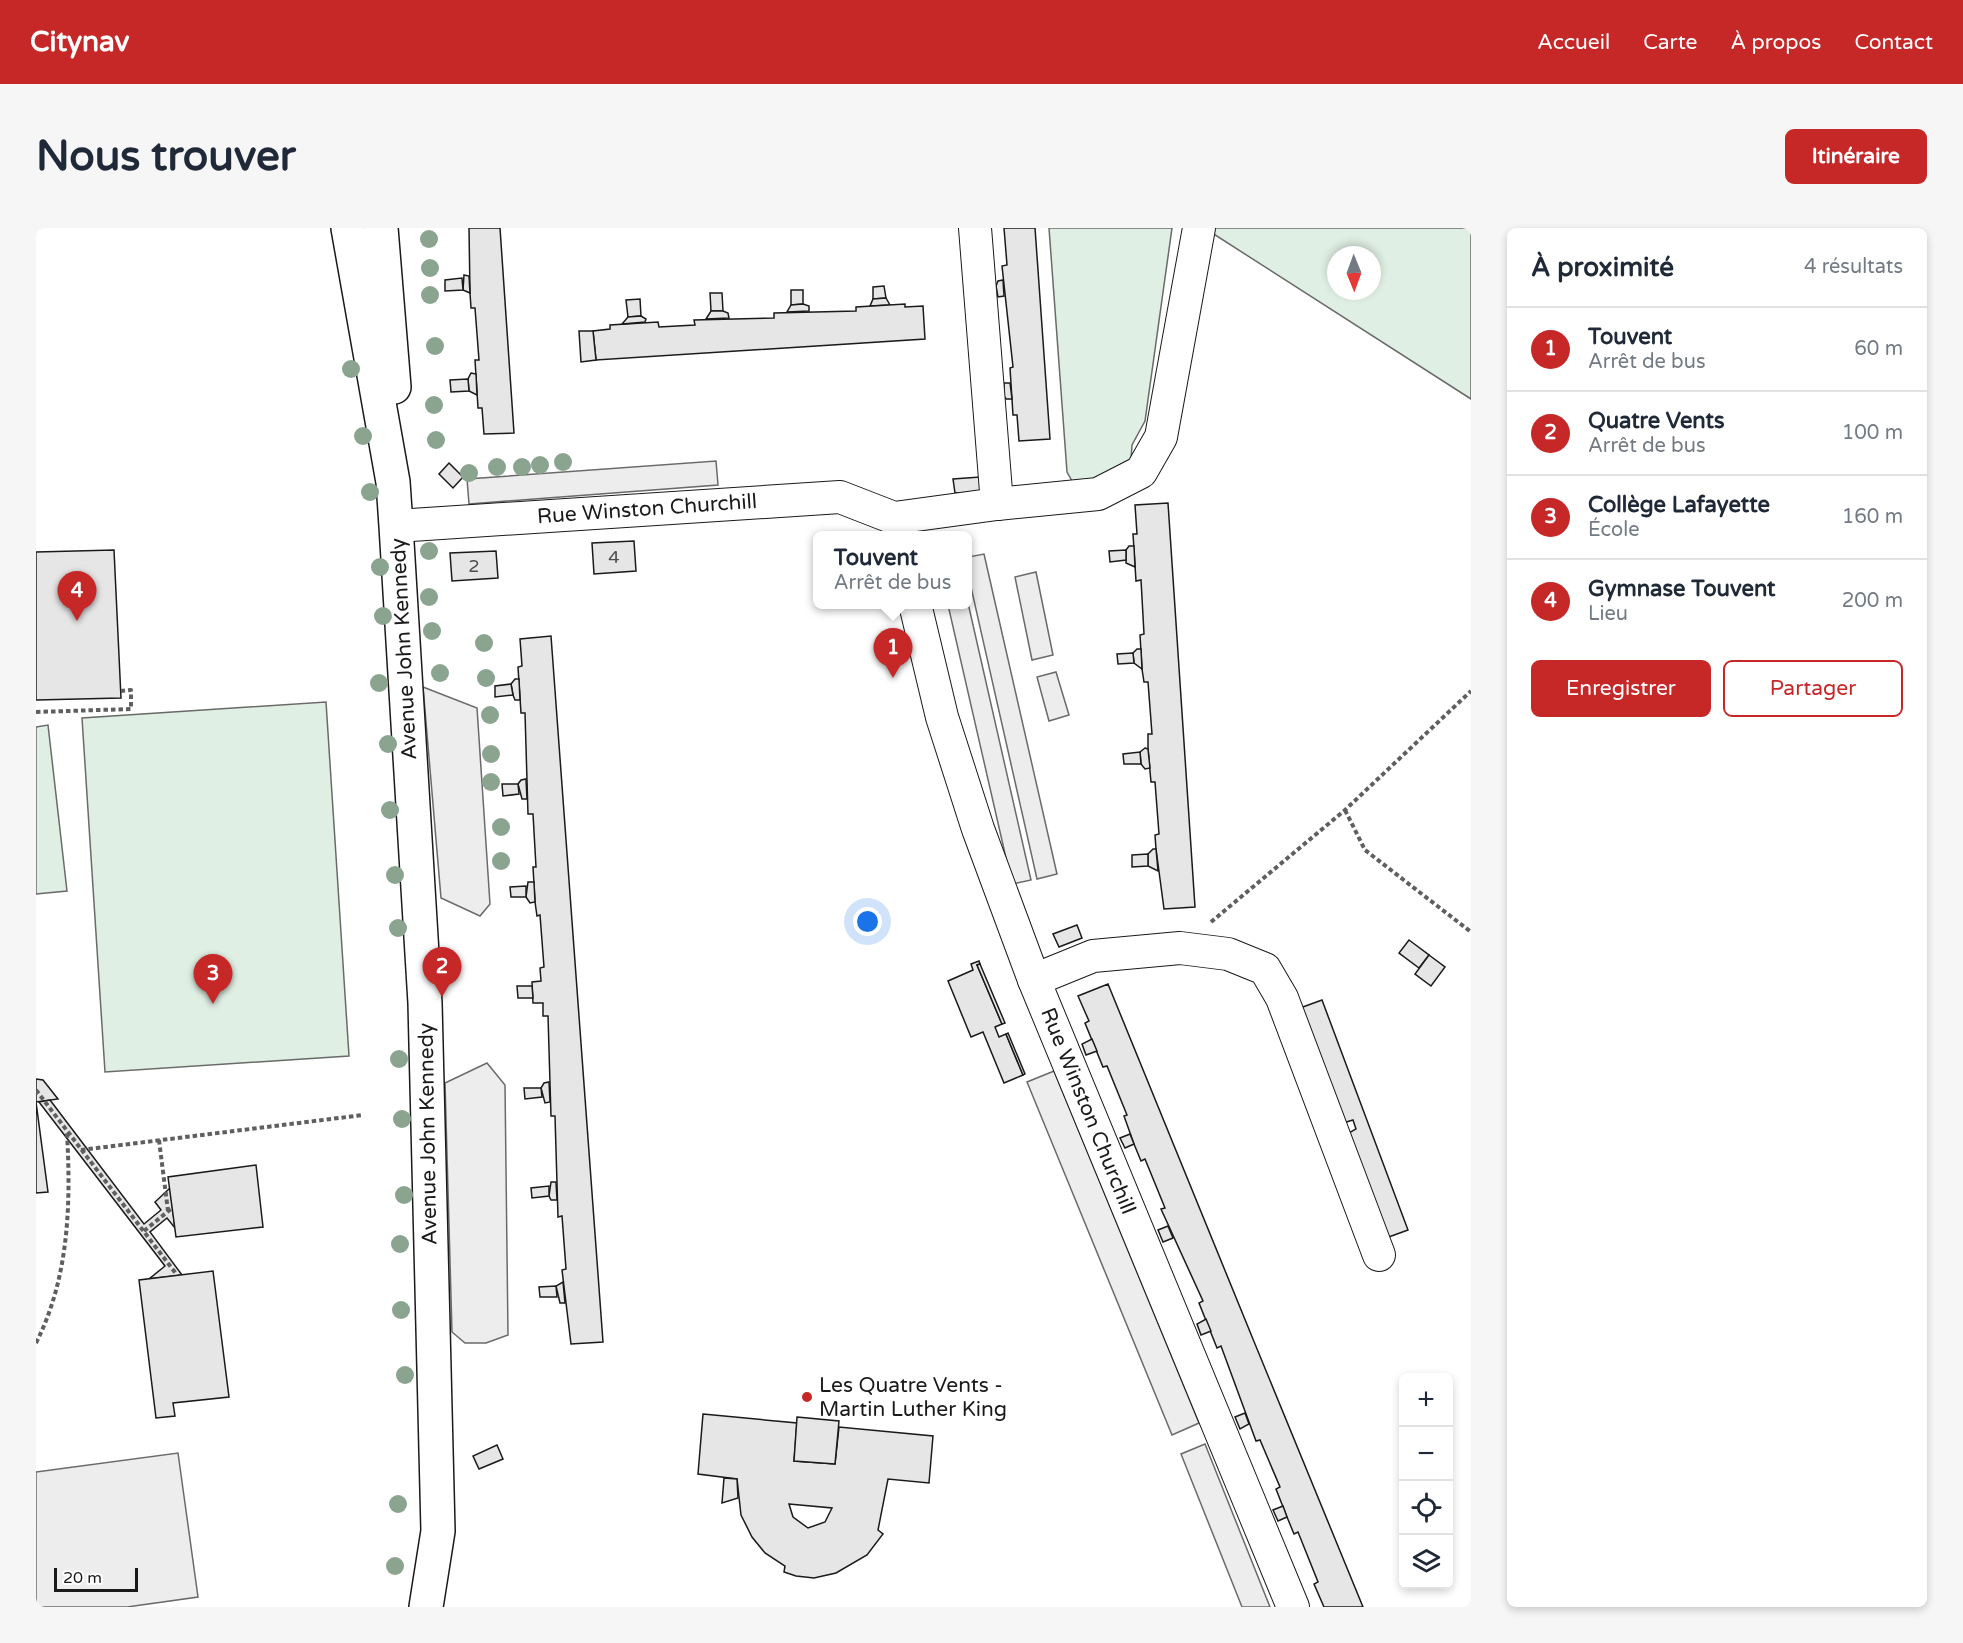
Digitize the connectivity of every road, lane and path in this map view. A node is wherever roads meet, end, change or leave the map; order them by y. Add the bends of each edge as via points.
1 (348, 228) edge
2 (381, 228) edge
3 (975, 228) edge
4 (1199, 228) edge
5 (393, 482) junction
6 (997, 504) junction
7 (396, 526) junction
8 (896, 527) edge
9 (916, 609) edge
10 (121, 691) dead end
11 (1471, 691) edge
12 (36, 712) edge
13 (1345, 810) junction
14 (1471, 932) edge
15 (1179, 948) junction
16 (1034, 980) junction
17 (36, 1090) edge
18 (363, 1115) dead end
19 (67, 1131) junction
20 (159, 1140) junction
21 (81, 1150) junction
22 (144, 1231) junction
23 (1380, 1255) dead end
24 (177, 1275) dead end
25 (36, 1343) edge
26 (426, 1607) edge
27 (1293, 1607) edge

1 - 5 main road, Avenue John Kennedy
2 - 5 main road, Avenue John Kennedy via 393,358
3 - 6 street
4 - 6 street, Rue Winston Churchill via 1161,437 1142,472 1098,494
5 - 7 main road, Avenue John Kennedy
6 - 8 street, Rue Winston Churchill
7 - 8 street, Rue Winston Churchill via 840,497
7 - 26 main road, Avenue John Kennedy via 425,1003 438,1531
9 - 16 street, Rue Winston Churchill via 942,717 978,829
10 - 12 path via 130,690 131,709
11 - 13 path
13 - 14 path via 1365,850
13 - 15 path
15 - 16 street via 1093,956
15 - 23 street via 1228,954 1264,969 1282,998
16 - 27 street, Rue Winston Churchill
17 - 19 path
18 - 20 path
19 - 21 path
19 - 25 path via 69,1223 52,1302
20 - 21 path
20 - 22 path via 170,1209
21 - 22 path
22 - 24 path

